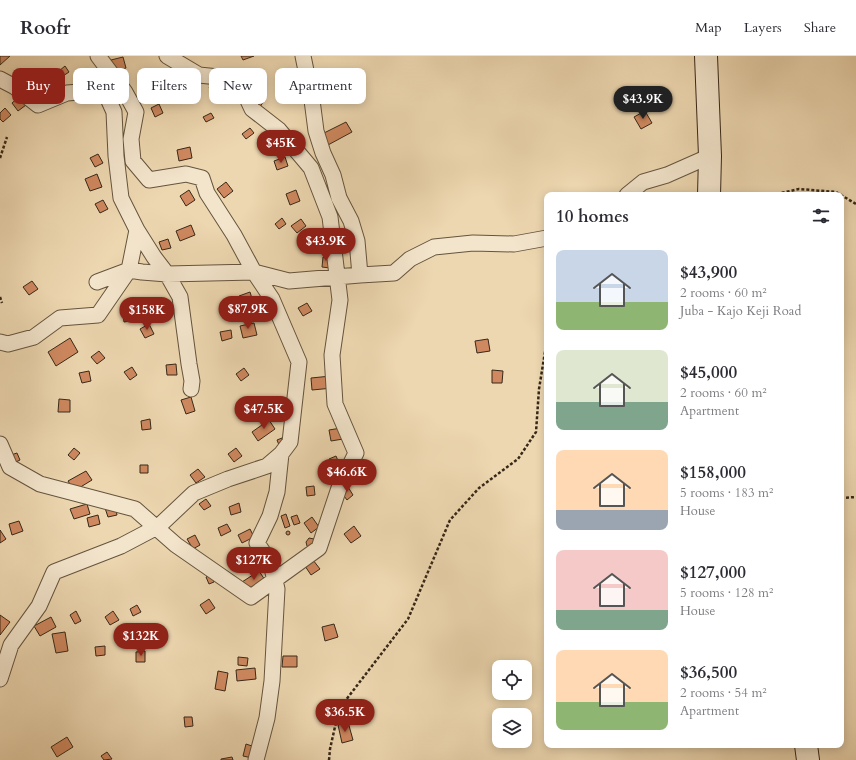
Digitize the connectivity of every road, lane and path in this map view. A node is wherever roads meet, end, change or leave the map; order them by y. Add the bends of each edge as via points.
1 (98, 56) edge
2 (166, 56) edge
3 (303, 56) edge
4 (706, 56) edge
5 (0, 79) edge
6 (7, 137) dead end
7 (710, 156) junction
8 (0, 158) edge
9 (631, 192) edge
10 (709, 192) edge
11 (786, 192) edge
12 (836, 192) edge
13 (844, 197) edge
14 (856, 204) edge
15 (137, 230) junction
16 (544, 239) edge
17 (129, 270) junction
18 (254, 272) junction
19 (167, 274) junction
20 (360, 275) junction
21 (96, 282) dead end
22 (0, 298) edge
23 (2, 303) dead end
24 (0, 342) edge
25 (544, 358) edge
26 (191, 389) dead end
27 (0, 444) edge
28 (281, 454) junction
29 (856, 497) edge
30 (844, 498) edge
31 (0, 679) edge
32 (806, 748) edge
33 (255, 760) edge
34 (329, 760) edge
35 (808, 760) edge

1 - 18 street via 125,92 136,112 131,139 133,160 149,180 186,174 202,178 207,193
2 - 27 street via 199,75 238,79 252,109 279,130 311,168 330,217 340,300 332,355 335,404 356,453 340,485 319,548 251,597 176,545 135,509 40,484 10,468
3 - 20 street via 316,131 339,198 351,221 357,241
4 - 7 main road
5 - 15 street via 15,87 38,106 67,93 104,90 114,112 121,198
6 - 8 path
7 - 9 street via 644,182
7 - 10 main road
11 - 12 path via 799,189
13 - 14 path
15 - 17 street
15 - 19 street
16 - 20 street via 514,244 472,243 434,247 410,259 394,274
17 - 19 street
17 - 21 street
17 - 24 street via 98,315 60,318 34,337 8,344
18 - 19 street
18 - 20 street via 289,281
18 - 28 street via 272,299 298,362 290,442
19 - 26 street via 180,297 192,380
22 - 23 path
25 - 34 path via 536,432 518,459 479,488 450,520 408,619 339,709
28 - 31 street via 267,466 194,493 158,526 121,546 54,572 39,606 10,645
28 - 33 street via 277,492 270,516 257,543 271,564 277,589 272,681 267,718
29 - 30 path
32 - 35 main road

